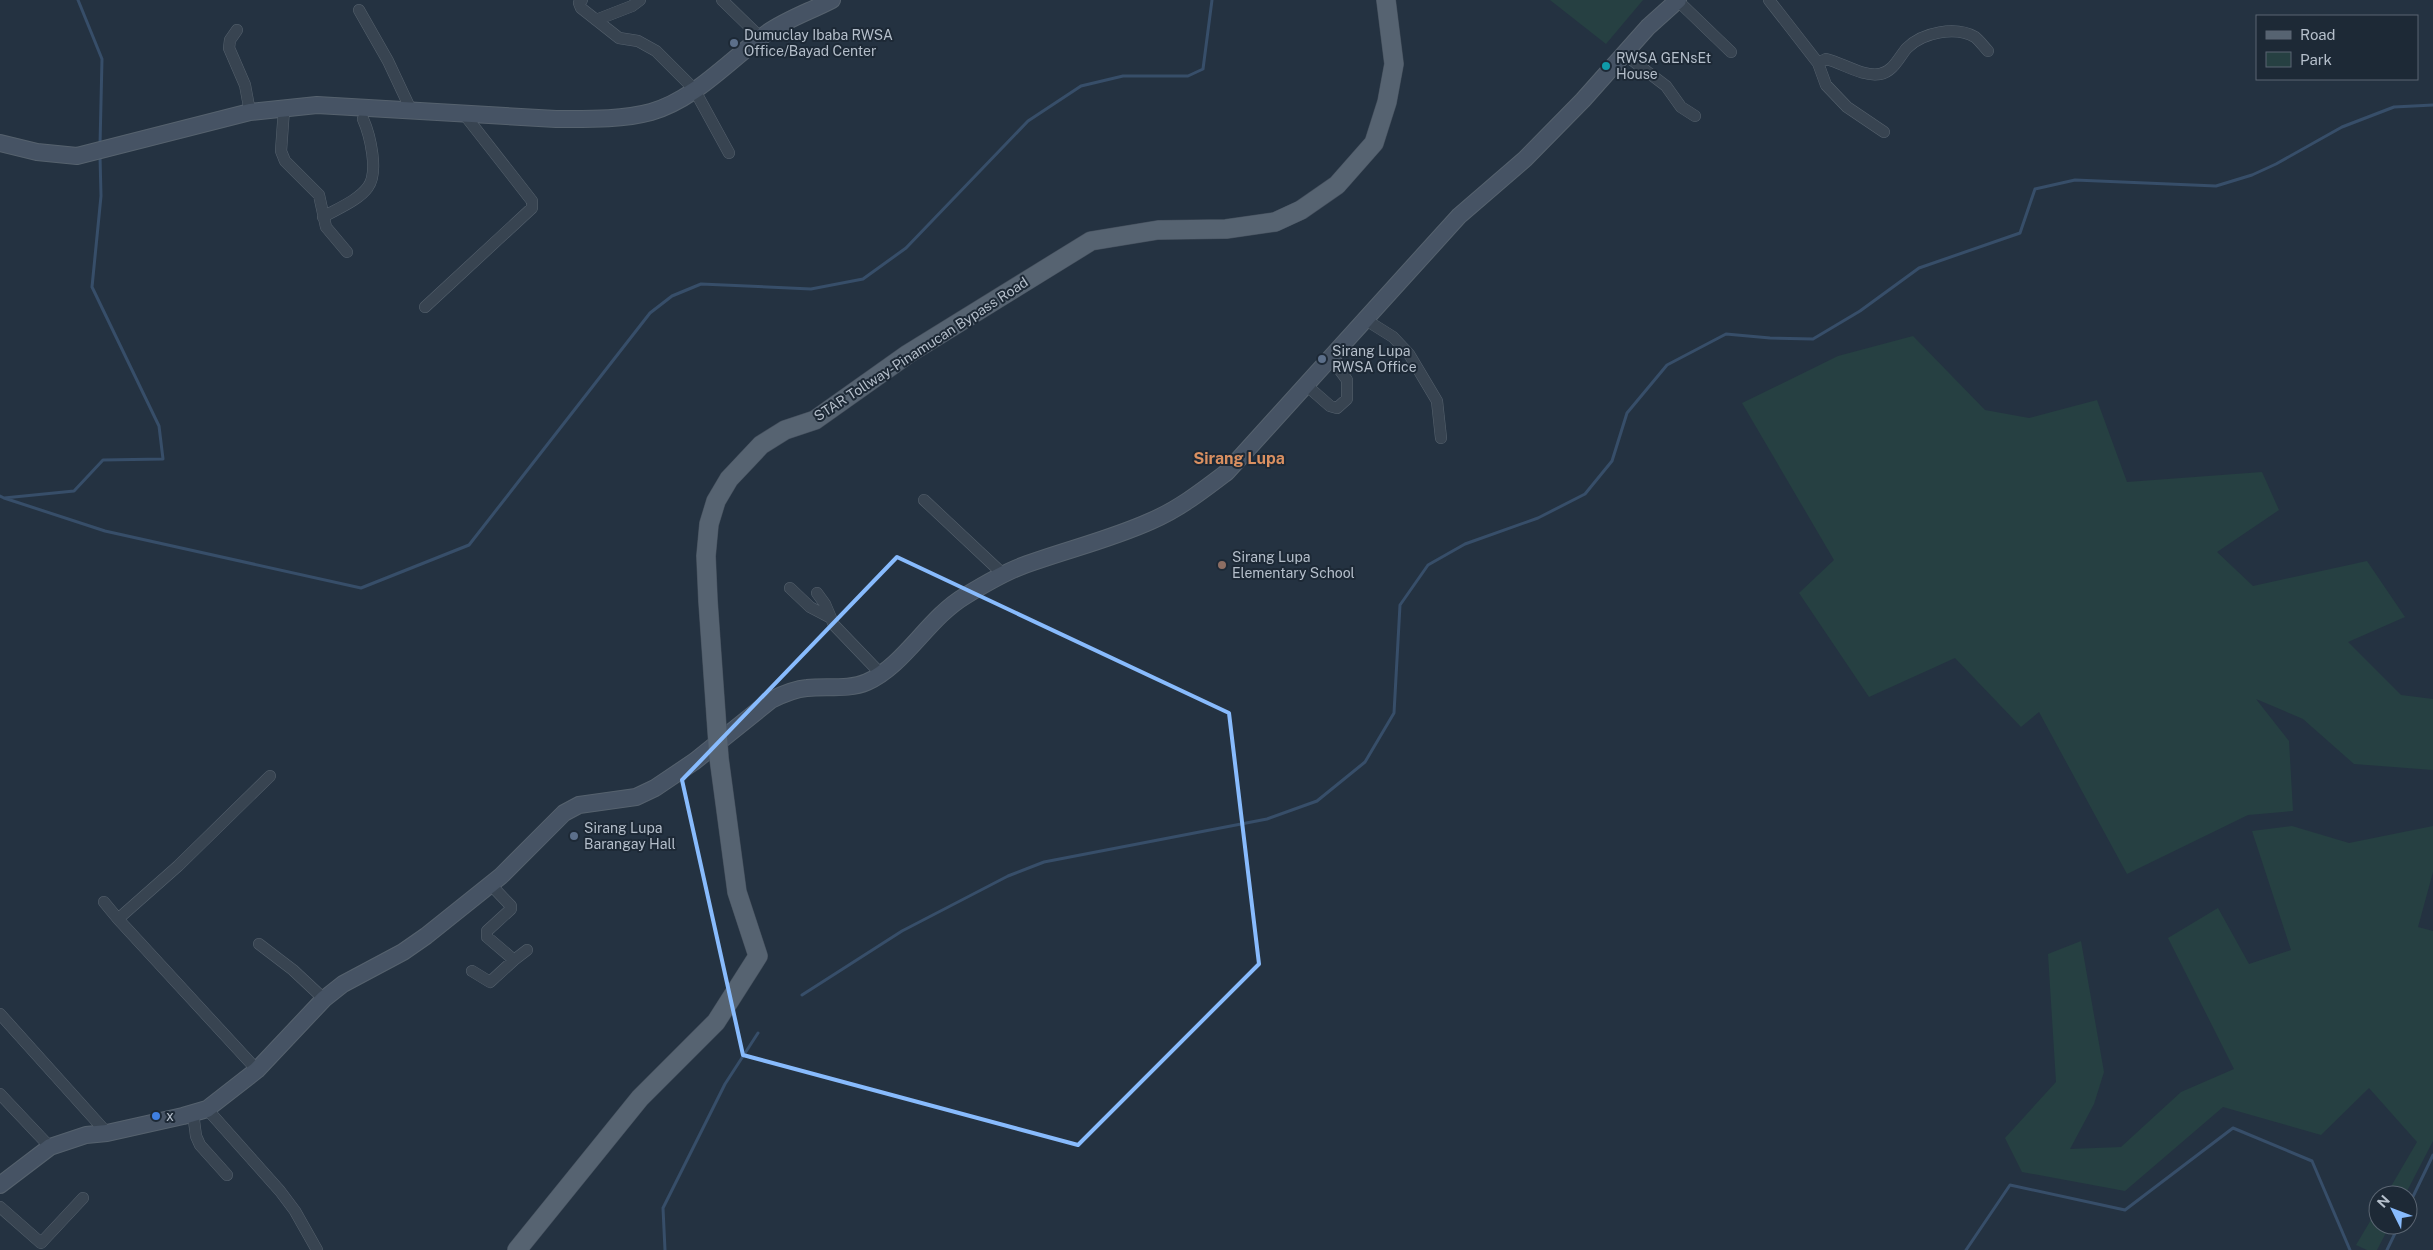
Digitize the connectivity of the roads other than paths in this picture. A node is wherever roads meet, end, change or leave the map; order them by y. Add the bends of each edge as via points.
1 (582, 0) edge
2 (640, 0) edge
3 (722, 0) edge
4 (832, 0) edge
5 (1386, 0) edge
6 (1677, 0) edge
7 (1769, 0) edge
8 (359, 10) dead end
9 (596, 20) junction
10 (237, 30) dead end
11 (761, 38) junction
12 (1988, 51) dead end
13 (1731, 52) dead end
14 (1624, 54) junction
15 (1818, 63) junction
16 (694, 90) junction
17 (284, 109) junction
18 (411, 110) junction
19 (250, 112) junction
20 (464, 114) junction
21 (1695, 116) dead end
22 (363, 119) dead end
23 (1884, 132) dead end
24 (0, 143) edge
25 (729, 153) dead end
26 (323, 217) junction
27 (347, 252) dead end
28 (424, 307) dead end
29 (1366, 320) junction
30 (1331, 358) junction
31 (1306, 385) junction
32 (1441, 438) dead end
33 (924, 500) dead end
34 (1004, 575) junction
35 (790, 588) dead end
36 (817, 593) dead end
37 (829, 617) junction
38 (880, 674) junction
39 (718, 742) junction
40 (270, 776) dead end
41 (490, 884) junction
42 (104, 902) dead end
43 (118, 919) junction
44 (259, 944) dead end
45 (527, 950) dead end
46 (514, 960) junction
47 (472, 971) dead end
48 (324, 999) junction
49 (0, 1014) edge
50 (257, 1070) junction
51 (0, 1094) edge
52 (200, 1111) junction
53 (107, 1133) junction
54 (50, 1147) junction
55 (226, 1175) dead end
56 (0, 1185) edge
57 (83, 1198) dead end
58 (0, 1207) edge
59 (45, 1247) edge
60 (317, 1250) edge
61 (517, 1250) edge

1 - 9 street via 579,3 581,8
2 - 9 street
3 - 11 street
4 - 11 street via 778,26
5 - 39 main road, STAR Tollway-Pinamucan Bypass Road via 1394,64 1387,102 1374,143 1337,185 1301,210 1275,222 1226,230 1158,230 1091,241 908,354 815,420 785,430 761,445 744,461 728,480 708,524 706,556
6 - 13 street
6 - 14 street
7 - 15 street
8 - 18 street
9 - 16 street via 619,38 653,48
10 - 19 street via 229,48 245,85
11 - 16 street
12 - 15 street via 1977,38 1955,31 1919,39 1882,74 1868,75 1826,59
14 - 21 street via 1666,86 1675,101
14 - 29 street via 1524,159 1460,216
15 - 23 street via 1826,85 1848,107
16 - 20 street via 650,112 594,120
16 - 25 street
17 - 18 street via 317,105
17 - 19 street
17 - 26 street via 281,151 285,161 319,195
18 - 20 street
19 - 24 street via 77,156
20 - 28 street via 532,201 532,208
22 - 26 street via 370,135 371,183 364,192
26 - 27 street via 326,227
29 - 30 street
29 - 32 street via 1393,337 1409,354 1437,400
30 - 31 street
30 - 31 street via 1347,380 1347,399 1342,405 1337,408 1330,406
31 - 34 street via 1227,472 1187,503 1151,521
33 - 34 street
34 - 38 street via 935,618 892,666
35 - 37 street via 810,606
36 - 37 street
37 - 38 street
38 - 39 street via 856,686 785,692
39 - 41 street via 636,797 579,805 564,813
39 - 61 main road, STAR Tollway-Pinamucan Bypass Road via 737,892 758,956 716,1022 640,1098
40 - 43 street via 172,872
41 - 46 street via 511,909 486,934 492,943
41 - 48 street via 403,952 343,984
42 - 43 street
43 - 50 street
44 - 48 street via 280,958
45 - 46 street
46 - 47 street via 490,982
48 - 50 street
49 - 53 street
50 - 52 street
51 - 54 street
52 - 53 street
52 - 55 street via 196,1136
52 - 60 street via 280,1191
53 - 54 street via 86,1135
54 - 56 street
57 - 59 street
58 - 59 street

